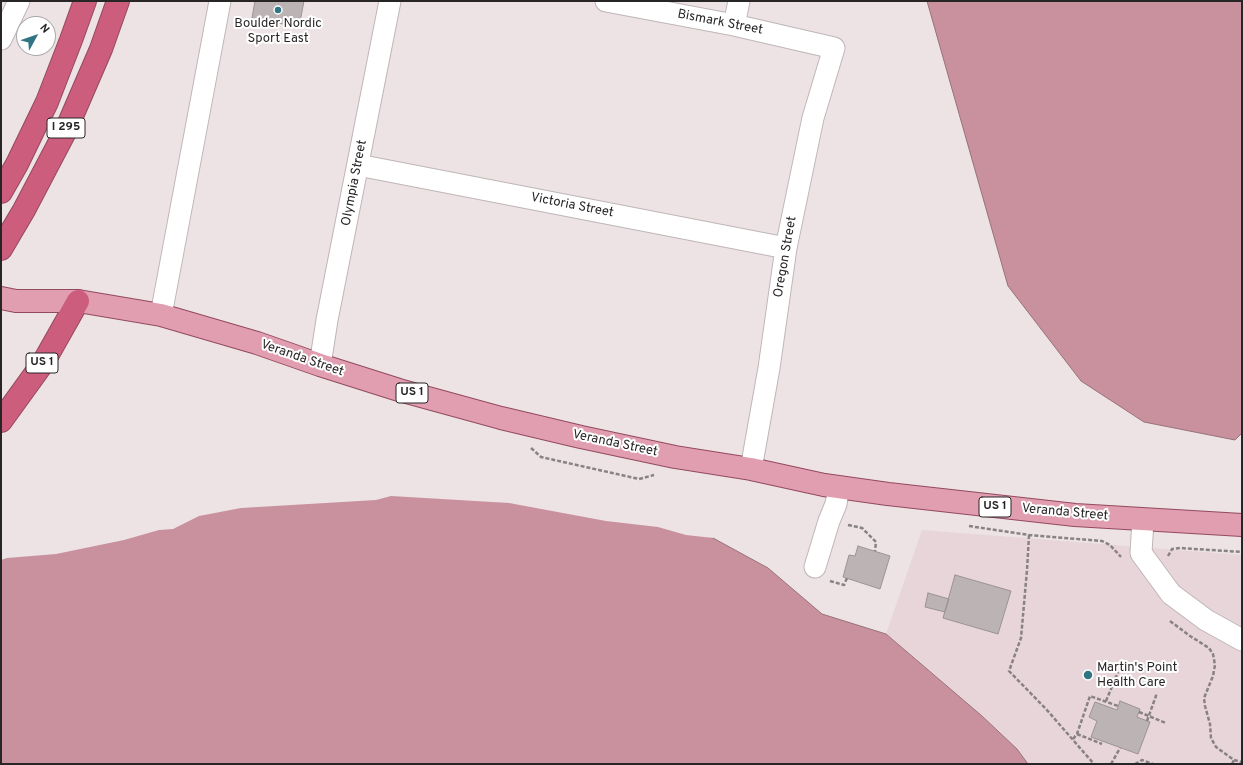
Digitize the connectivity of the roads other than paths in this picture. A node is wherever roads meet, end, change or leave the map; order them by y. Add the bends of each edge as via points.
1 (19, 1) edge
2 (85, 1) edge
3 (118, 1) edge
4 (220, 1) edge
5 (390, 1) edge
6 (606, 1) edge
7 (739, 1) edge
8 (734, 25) junction
9 (1, 39) edge
10 (834, 48) joint
11 (358, 165) junction
12 (1, 192) edge
13 (786, 248) junction
14 (1, 249) edge
15 (1, 298) edge
16 (78, 301) junction
17 (161, 315) junction
18 (320, 365) junction
19 (1, 421) edge
20 (751, 469) junction
21 (839, 487) junction
22 (1142, 520) junction
23 (1242, 525) edge
24 (815, 567) dead end
25 (1242, 640) edge

1 - 9 street
2 - 12 highway, I 295 via 47,102
3 - 14 highway, I 295 via 101,49 66,130 28,204
4 - 17 street
5 - 11 street, Olympia Street
6 - 8 street, Bismark Street
7 - 8 street
8 - 10 street, Bismark Street
10 - 13 street, Oregon Street via 813,118
11 - 13 street, Victoria Street
11 - 18 street, Olympia Street
13 - 20 street, Oregon Street
15 - 16 main road, Veranda Street / US 1 via 16,301
16 - 17 main road, Veranda Street / US 1
16 - 19 highway, US 1 via 43,362
17 - 18 main road, Veranda Street / US 1 via 257,343
18 - 20 main road, Veranda Street / US 1 via 399,390 530,425 675,457
20 - 21 main road, Veranda Street / US 1
21 - 22 main road, Veranda Street / US 1 via 933,500
21 - 24 street via 836,504
22 - 23 main road, Veranda Street / US 1
22 - 25 street via 1141,553 1171,594 1206,620

